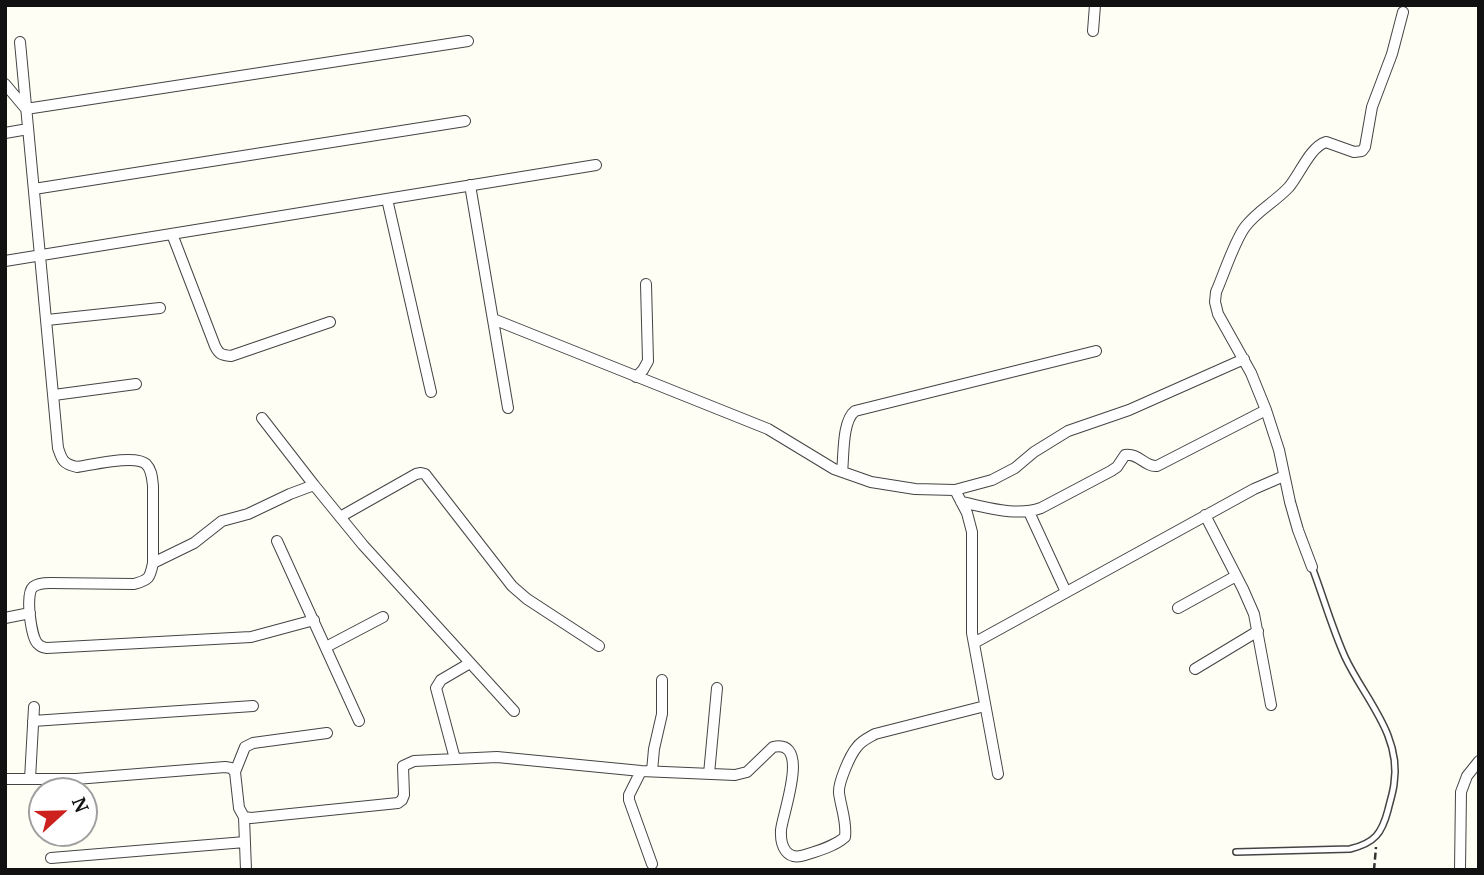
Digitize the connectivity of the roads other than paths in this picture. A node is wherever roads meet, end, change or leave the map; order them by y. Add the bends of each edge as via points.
1 (1095, 5) edge
2 (1403, 12) dead end
3 (1093, 31) dead end
4 (468, 41) dead end
5 (20, 42) dead end
6 (5, 84) edge
7 (26, 109) junction
8 (465, 121) dead end
9 (28, 129) junction
10 (5, 133) edge
11 (596, 165) dead end
12 (470, 185) junction
13 (34, 189) junction
14 (387, 199) junction
15 (172, 234) junction
16 (41, 255) junction
17 (5, 261) edge
18 (646, 284) dead end
19 (160, 308) dead end
20 (493, 319) junction
21 (47, 320) junction
22 (330, 322) dead end
23 (1096, 351) dead end
24 (1244, 359) junction
25 (636, 377) junction
26 (136, 384) dead end
27 (431, 393) dead end
28 (54, 394) junction
29 (508, 408) dead end
30 (1266, 410) junction
31 (262, 418) dead end
32 (842, 472) junction
33 (1284, 476) junction
34 (314, 485) junction
35 (955, 490) junction
36 (961, 502) junction
37 (1029, 512) junction
38 (1205, 515) junction
39 (340, 517) junction
40 (277, 541) dead end
41 (153, 563) junction
42 (1312, 566) joint
43 (1236, 576) junction
44 (1066, 592) junction
45 (1178, 608) dead end
46 (30, 613) junction
47 (383, 617) dead end
48 (5, 618) edge
49 (314, 620) junction
50 (1258, 631) junction
51 (974, 643) junction
52 (599, 646) dead end
53 (326, 647) junction
54 (470, 663) junction
55 (1195, 669) dead end
56 (663, 680) dead end
57 (717, 688) dead end
58 (1271, 705) dead end
59 (253, 706) dead end
60 (985, 706) junction
61 (34, 707) dead end
62 (514, 711) dead end
63 (359, 721) dead end
64 (33, 722) junction
65 (327, 733) dead end
66 (455, 759) junction
67 (1479, 761) edge
68 (641, 771) junction
69 (652, 771) junction
70 (235, 772) junction
71 (709, 774) junction
72 (998, 774) dead end
73 (30, 777) edge
74 (98, 777) edge
75 (5, 779) edge
76 (28, 779) edge
77 (244, 817) junction
78 (245, 842) junction
79 (1236, 852) dead end
80 (51, 858) dead end
81 (652, 864) dead end
82 (247, 870) edge
83 (1460, 870) edge

1 - 3 street
2 - 24 street via 1365,147 1354,152 1322,143 1289,186 1243,230 1215,302
4 - 7 street
5 - 7 street
6 - 7 street
7 - 9 street
8 - 13 street
9 - 10 street
9 - 13 street
11 - 12 street
12 - 14 street
12 - 20 street
13 - 16 street
14 - 15 street
14 - 27 street
15 - 16 street
15 - 22 street via 222,355
16 - 17 street
16 - 21 street
18 - 25 street via 648,361
19 - 21 street
20 - 25 street
20 - 29 street
21 - 28 street
23 - 32 street via 855,411 846,427
24 - 30 street
24 - 35 street via 1129,410 1068,431 1003,475
25 - 32 street via 768,429
26 - 28 street
28 - 41 street via 62,460 76,467 139,461 152,473
30 - 33 street
30 - 37 street via 1157,466 1125,455 1114,470
31 - 34 street
32 - 35 street via 870,482
33 - 38 street
33 - 42 street
34 - 39 street
34 - 41 street via 222,521 194,543
35 - 36 street
36 - 37 street
36 - 51 street via 972,533
37 - 44 street
38 - 43 street
38 - 44 street
39 - 52 street via 416,474 425,474 512,586
39 - 54 street
40 - 49 street
41 - 46 street via 151,575 134,584 40,584 29,594
42 - 79 lane via 1346,657 1382,720 1394,758 1384,826 1376,836 1350,849
43 - 45 street
43 - 50 street
44 - 51 street
46 - 48 street
46 - 49 street via 35,640 47,648 251,637
47 - 53 street
49 - 53 street
50 - 55 street
50 - 58 street
51 - 60 street
53 - 63 street
54 - 62 street
54 - 66 street via 436,688
56 - 69 street
57 - 71 street
59 - 64 street
60 - 71 street via 864,739 839,784 845,837 802,857 790,856 782,842 793,768 789,751 773,747 741,774
60 - 72 street
61 - 64 street
64 - 73 street
65 - 70 street via 253,743 245,747
66 - 68 street via 497,757
66 - 77 street via 403,766 404,795 398,803
67 - 83 street via 1466,776 1461,792
68 - 69 street
68 - 81 street via 629,800
69 - 71 street
70 - 74 street via 225,767
70 - 77 street
75 - 76 street
77 - 78 street
78 - 80 street
78 - 82 street

